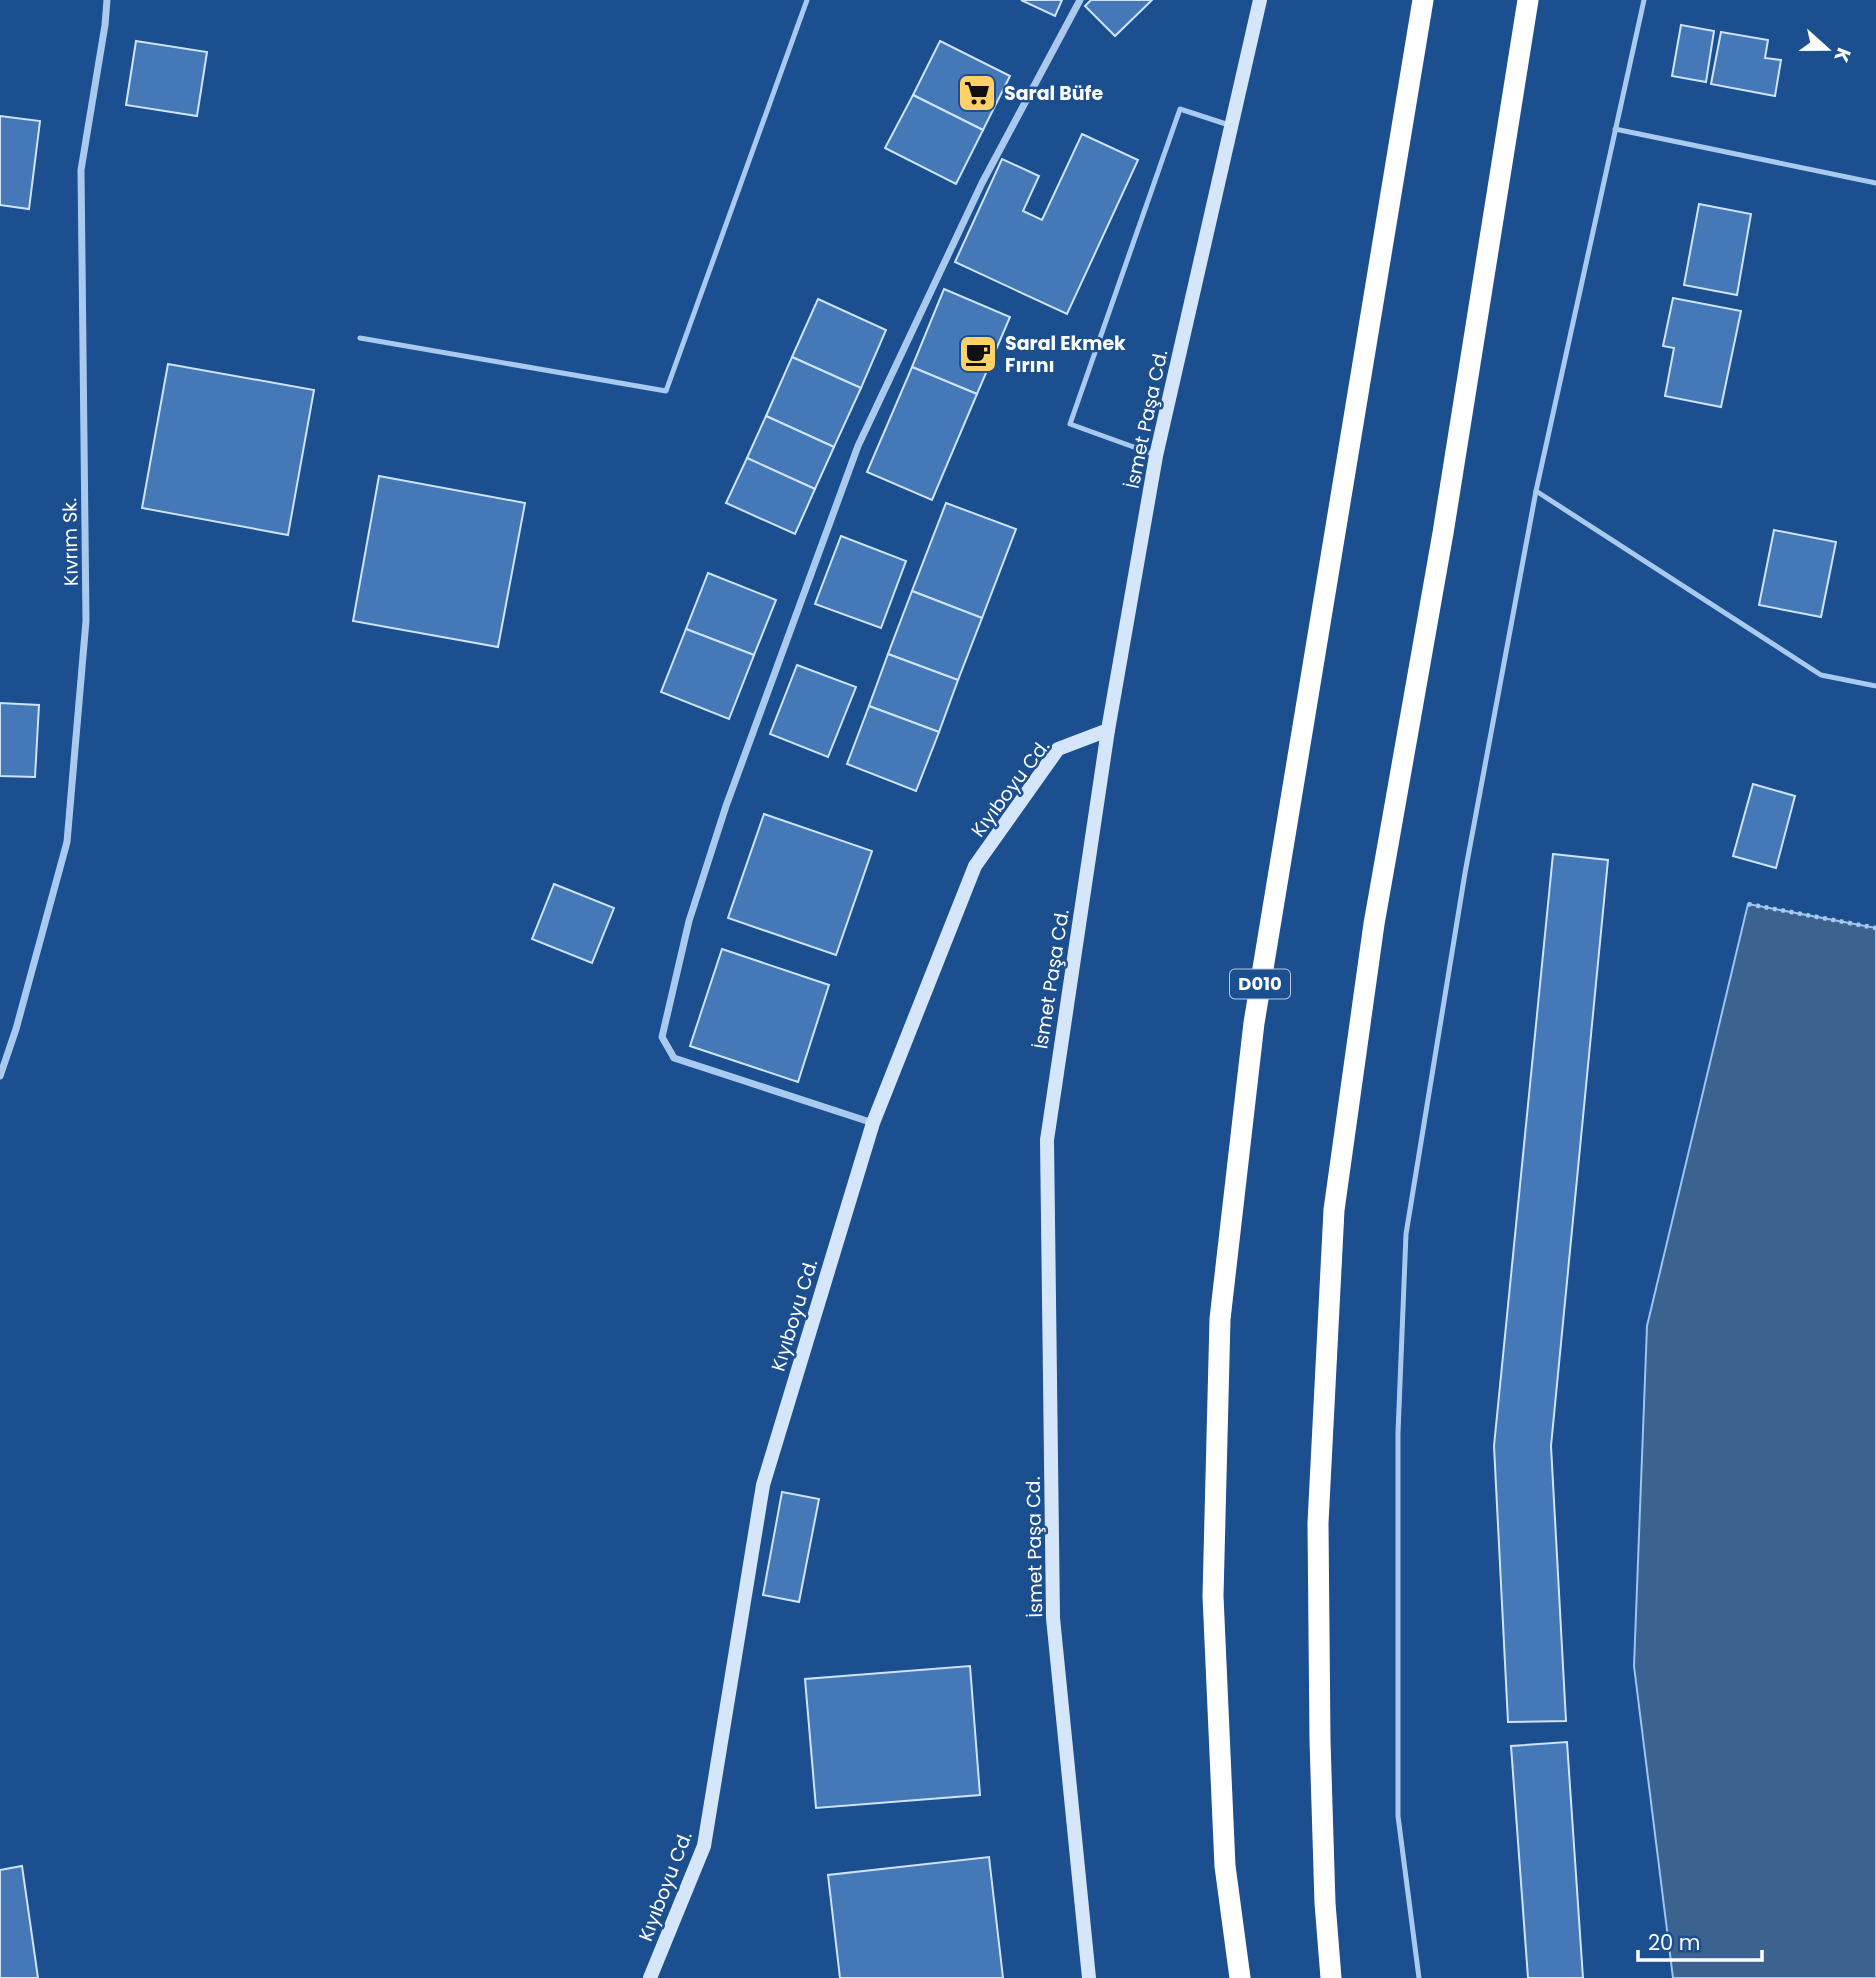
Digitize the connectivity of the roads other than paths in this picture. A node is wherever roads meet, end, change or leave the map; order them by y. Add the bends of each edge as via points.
1 (107, 0) edge
2 (807, 0) edge
3 (1080, 0) edge
4 (1259, 0) edge
5 (1423, 0) edge
6 (1528, 0) edge
7 (1644, 0) edge
8 (1232, 125) junction
9 (1615, 129) junction
10 (1876, 183) edge
11 (360, 338) dead end
12 (1156, 456) junction
13 (1536, 491) junction
14 (1876, 685) edge
15 (1108, 730) junction
16 (0, 1076) edge
17 (873, 1123) junction
18 (650, 1978) edge
19 (1089, 1978) edge
20 (1240, 1978) edge
21 (1331, 1978) edge
22 (1419, 1978) edge

1 - 16 street, Kıvrım Sk. via 81,170 86,621 67,842
2 - 11 lane via 666,391
3 - 17 street via 982,183 858,446 726,806 689,921 662,1037 674,1058
4 - 8 street, İsmet Paşa Cd.
5 - 20 highway, D010 via 1254,1023 1220,1319 1213,1596 1225,1866
6 - 21 highway via 1443,533 1374,924 1334,1210 1318,1523 1325,1903
7 - 9 lane
8 - 12 street, İsmet Paşa Cd.
8 - 12 lane via 1180,109 1070,424
9 - 10 lane
9 - 13 lane
12 - 15 street, İsmet Paşa Cd.
13 - 14 lane via 1821,676
13 - 22 lane via 1465,873 1406,1234 1398,1433 1398,1816
15 - 17 street, Kıyıboyu Cd. via 1058,749 975,866
15 - 19 street, İsmet Paşa Cd. via 1046,1140 1053,1618
17 - 18 street, Kıyıboyu Cd. via 763,1485 704,1846

